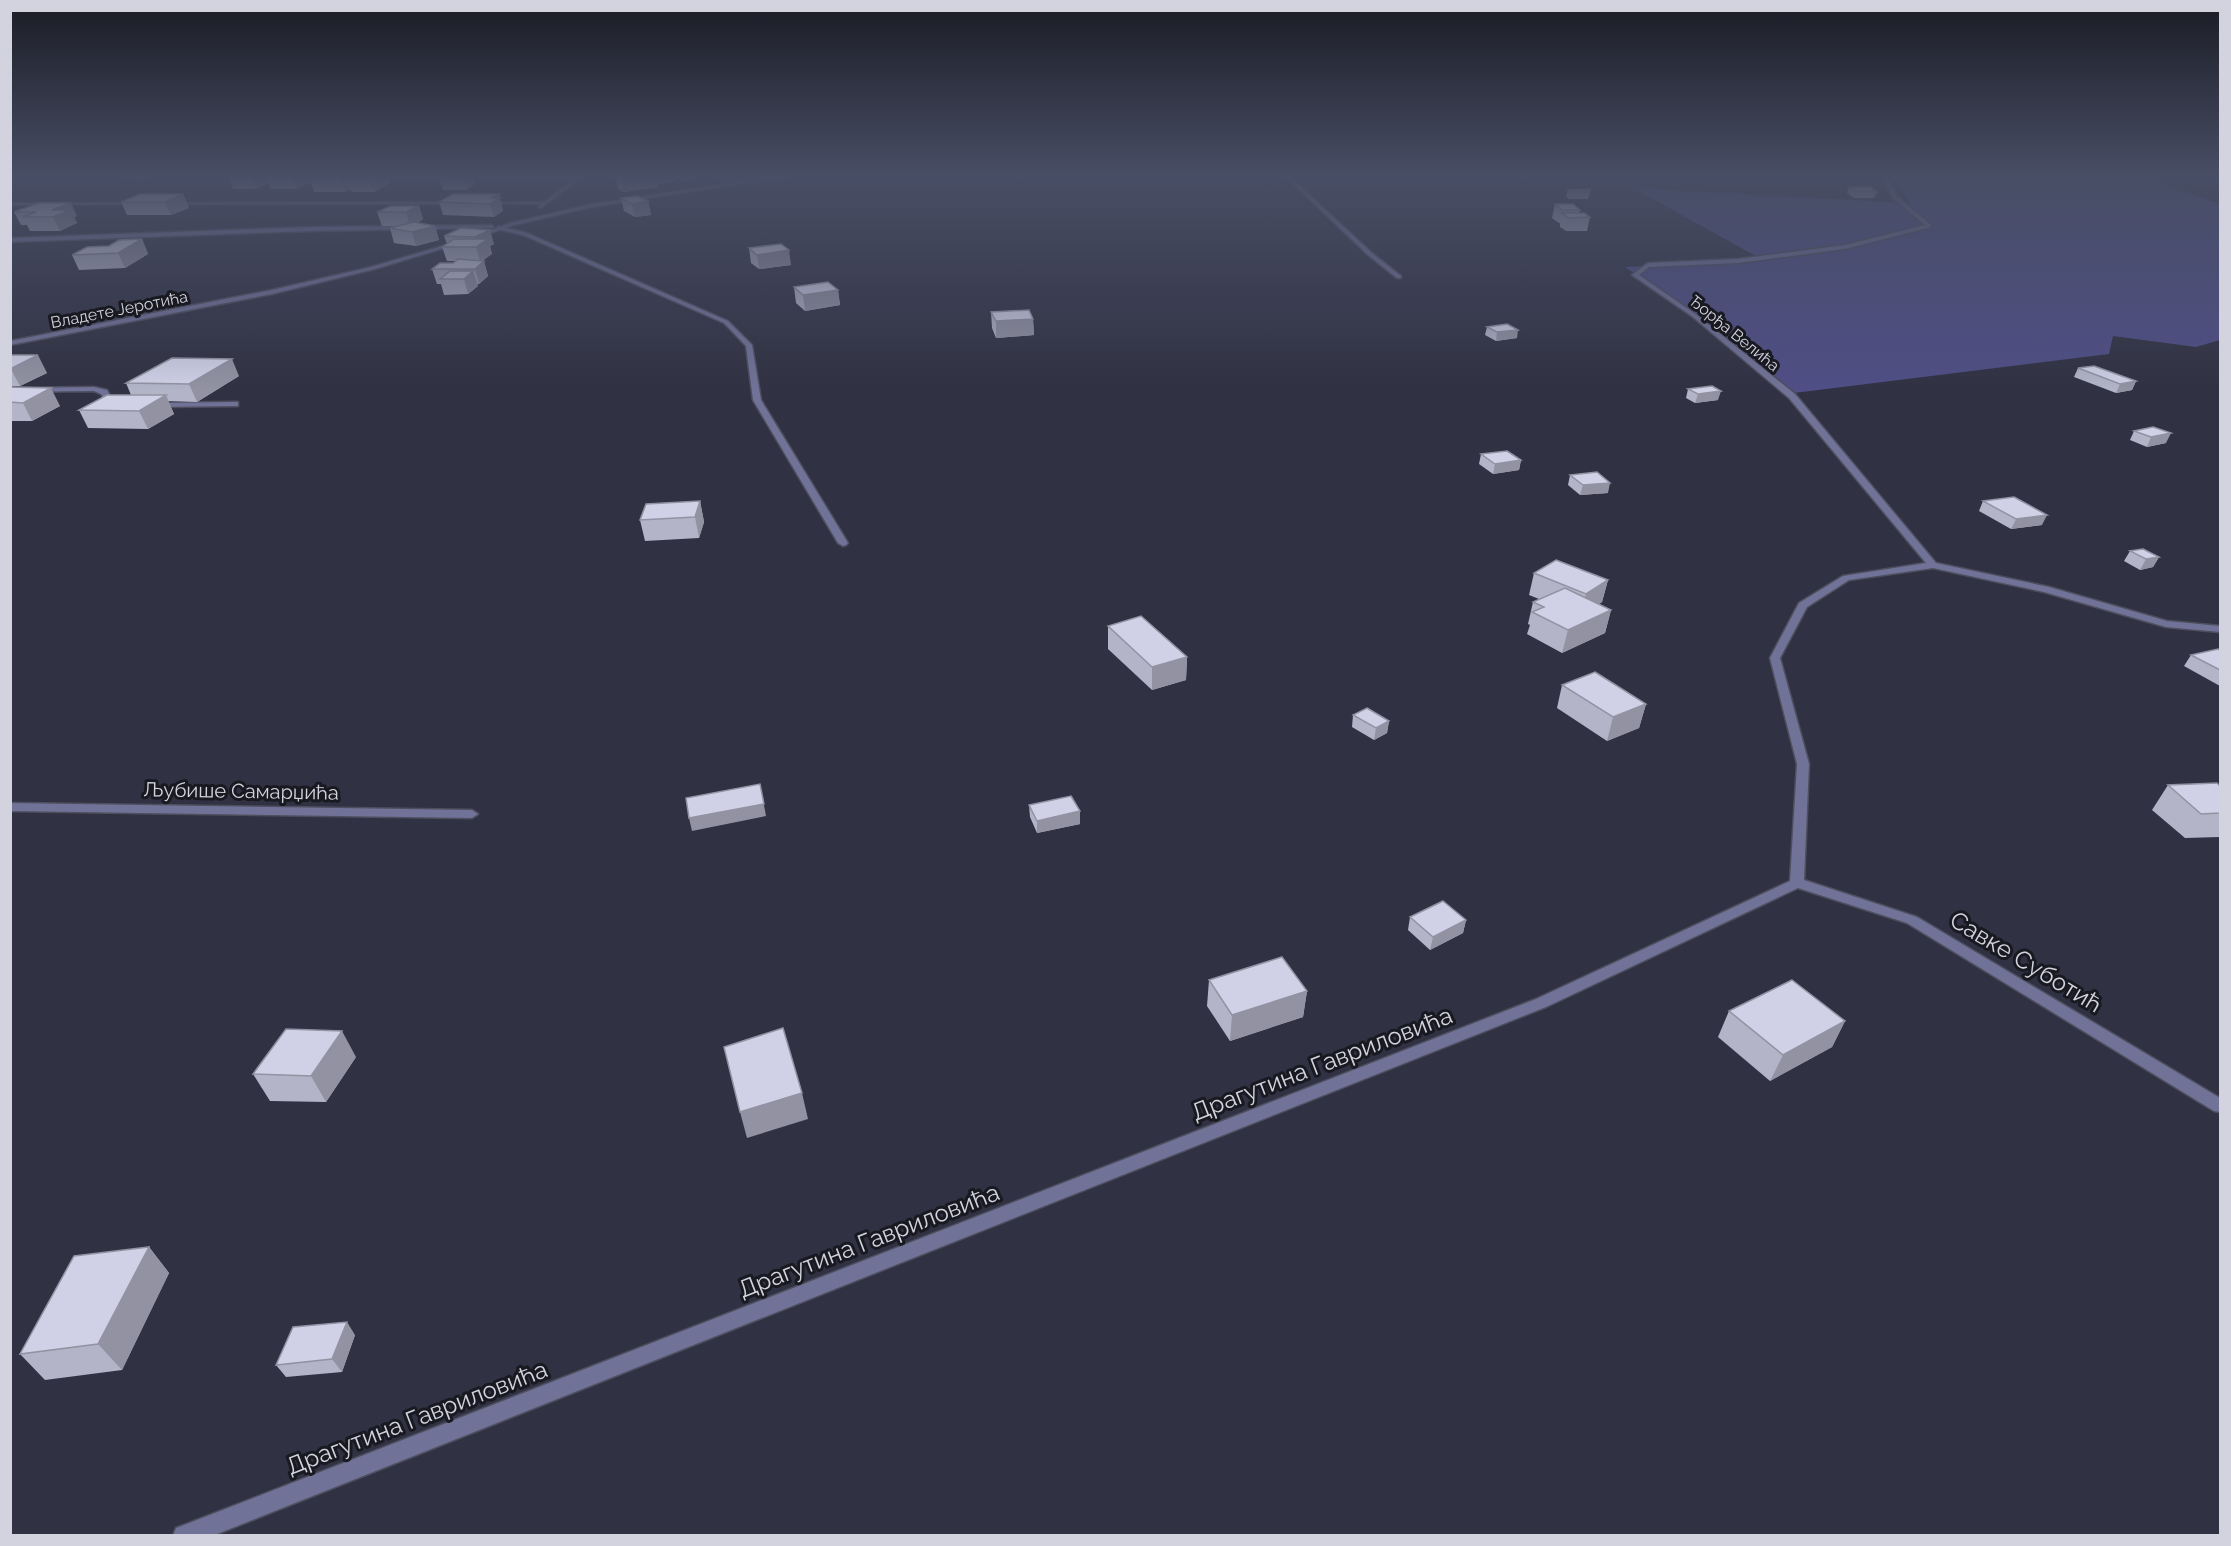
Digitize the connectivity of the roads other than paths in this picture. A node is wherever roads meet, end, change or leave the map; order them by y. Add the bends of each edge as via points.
1 (445, 247) edge
2 (555, 247) edge
3 (1363, 247) edge
4 (1838, 247) edge
5 (1399, 278) dead end
6 (10, 343) edge
7 (10, 390) edge
8 (127, 404) edge
9 (235, 404) dead end
10 (146, 405) edge
11 (843, 543) dead end
12 (1933, 565) junction
13 (2220, 629) edge
14 (10, 807) edge
15 (472, 814) dead end
16 (1797, 883) junction
17 (2220, 1106) edge
18 (184, 1536) edge

1 - 6 street, Владете Јеротића via 362,271
2 - 11 street via 726,322 749,345 757,400
3 - 5 street
4 - 12 street, Ђорђа Велића via 1738,261 1648,265 1635,275 1695,316 1792,396
7 - 8 street via 94,389 104,392 111,403
9 - 10 street
12 - 13 street via 2046,589 2166,624
12 - 16 street via 1846,578 1803,605 1775,658 1803,764
14 - 15 street, Љубише Самарџића
16 - 17 street, Савке Суботић via 1912,920
16 - 18 street, Драгутина Гавриловића via 1541,1003

